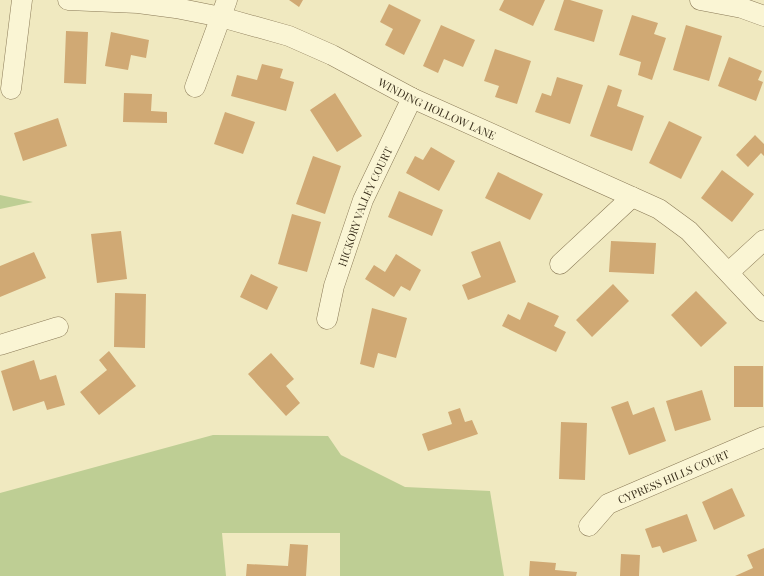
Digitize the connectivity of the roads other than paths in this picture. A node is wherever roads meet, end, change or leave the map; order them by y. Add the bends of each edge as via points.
1 (22, 0) edge
2 (68, 0) edge
3 (700, 0) edge
4 (224, 8) edge
5 (764, 16) edge
6 (195, 87) dead end
7 (11, 89) dead end
8 (412, 98) junction
9 (632, 197) junction
10 (764, 240) edge
11 (560, 264) dead end
12 (729, 272) junction
13 (764, 311) edge
14 (327, 318) dead end
15 (58, 327) dead end
16 (0, 345) edge
17 (764, 437) edge
18 (589, 526) dead end

1 - 7 street
2 - 4 street, WINDING HOLLOW LANE
3 - 5 street via 742,8
4 - 6 street
4 - 8 street, WINDING HOLLOW LANE via 332,55
8 - 9 street, WINDING HOLLOW LANE
8 - 14 street, HICKORY VALLEY COURT via 362,200 334,286
9 - 11 street
9 - 12 street, WINDING HOLLOW LANE via 660,209 689,231
10 - 12 street
12 - 13 street, WINDING HOLLOW LANE
15 - 16 street
17 - 18 street, CYPRESS HILLS COURT via 608,504

